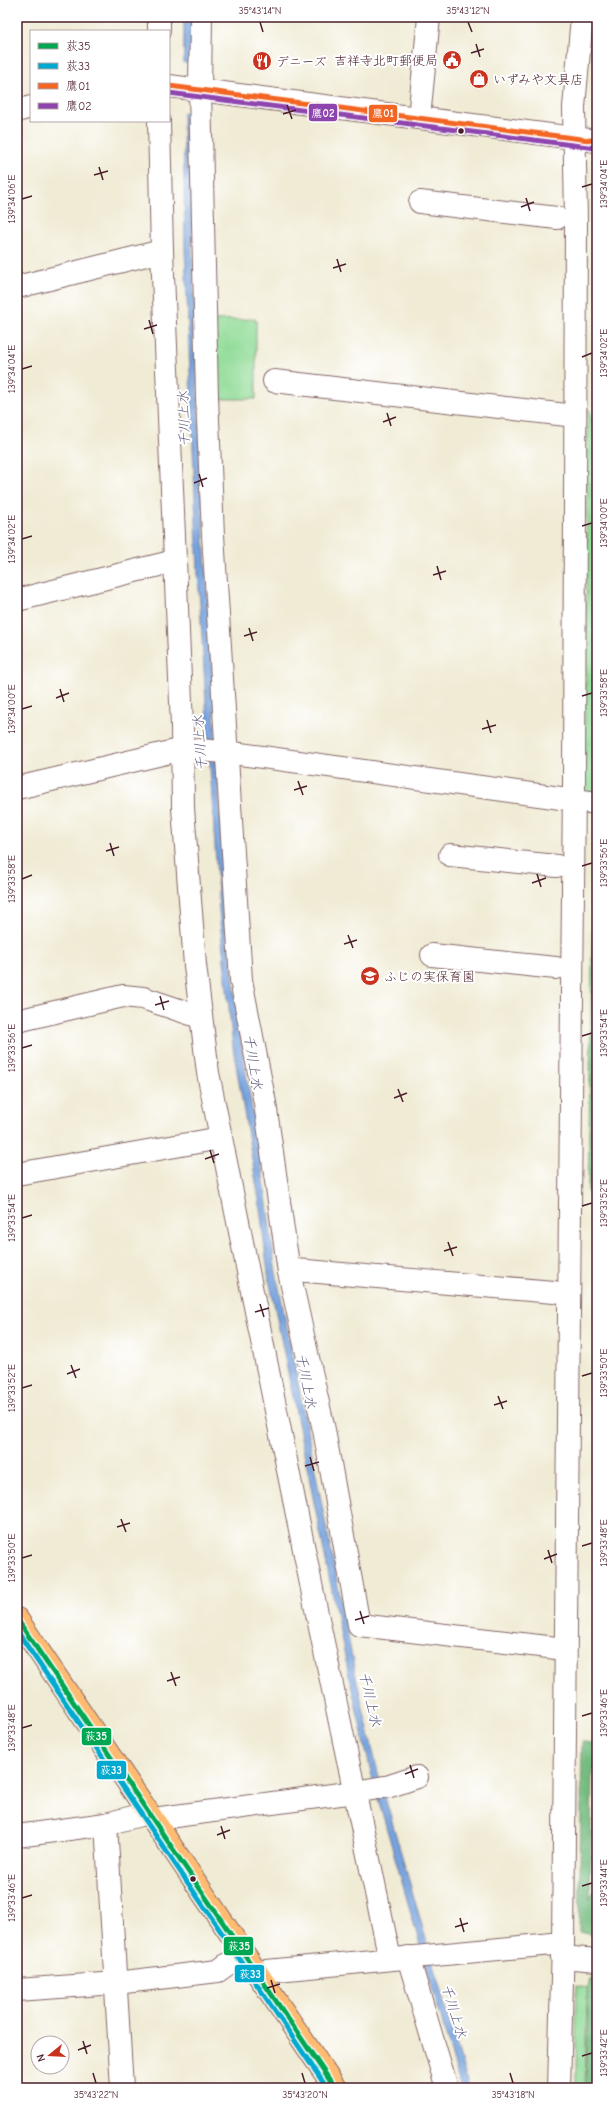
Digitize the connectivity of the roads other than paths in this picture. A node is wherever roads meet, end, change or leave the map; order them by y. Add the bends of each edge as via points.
1 (159, 17) edge
2 (200, 17) edge
3 (429, 17) edge
4 (582, 17) edge
5 (159, 30) edge
6 (170, 86) edge
7 (197, 89) junction
8 (30, 107) edge
9 (17, 111) edge
10 (419, 118) junction
11 (159, 122) edge
12 (574, 138) junction
13 (597, 141) edge
14 (420, 202) dead end
15 (557, 218) dead end
16 (162, 251) junction
17 (17, 287) edge
18 (274, 381) dead end
19 (575, 416) junction
20 (175, 561) junction
21 (17, 600) edge
22 (183, 749) junction
23 (217, 751) junction
24 (17, 788) edge
25 (574, 800) junction
26 (597, 803) edge
27 (450, 855) dead end
28 (557, 866) dead end
29 (432, 955) dead end
30 (556, 968) dead end
31 (200, 1017) junction
32 (17, 1021) edge
33 (221, 1138) junction
34 (17, 1174) edge
35 (289, 1272) junction
36 (554, 1292) dead end
37 (17, 1619) edge
38 (565, 1649) junction
39 (417, 1777) dead end
40 (355, 1792) junction
41 (150, 1816) junction
42 (106, 1824) junction
43 (17, 1836) edge
44 (562, 1950) junction
45 (244, 1953) junction
46 (413, 1957) junction
47 (597, 1960) edge
48 (256, 1972) junction
49 (116, 1983) junction
50 (17, 1990) edge
51 (122, 2088) edge
52 (335, 2088) edge
53 (447, 2088) edge
54 (559, 2088) edge

1 - 5 street
2 - 7 street
3 - 10 street
4 - 12 street via 574,107
6 - 7 street
7 - 10 street
7 - 23 street
8 - 9 street
10 - 12 street
11 - 16 street
12 - 13 street
12 - 19 street
14 - 15 street
16 - 17 street
16 - 20 street
18 - 19 street
19 - 25 street
20 - 21 street
20 - 22 street
22 - 23 street
22 - 24 street
22 - 31 street via 183,808
23 - 25 street
23 - 35 street via 241,980 265,1103
25 - 26 street
25 - 38 street
27 - 28 street
29 - 30 street
31 - 32 street via 143,998 123,996
31 - 33 street
33 - 34 street
33 - 40 street
35 - 36 street via 295,1270
35 - 38 street via 324,1430 359,1624
37 - 41 main road
38 - 44 street
39 - 40 street via 390,1786
40 - 41 street
40 - 46 street
41 - 42 street
41 - 45 main road
42 - 43 street
42 - 49 street
44 - 46 street
44 - 47 street
44 - 54 street
45 - 48 main road
45 - 49 street via 218,1970
46 - 48 street
46 - 53 street
48 - 52 main road
49 - 50 street
49 - 51 street

